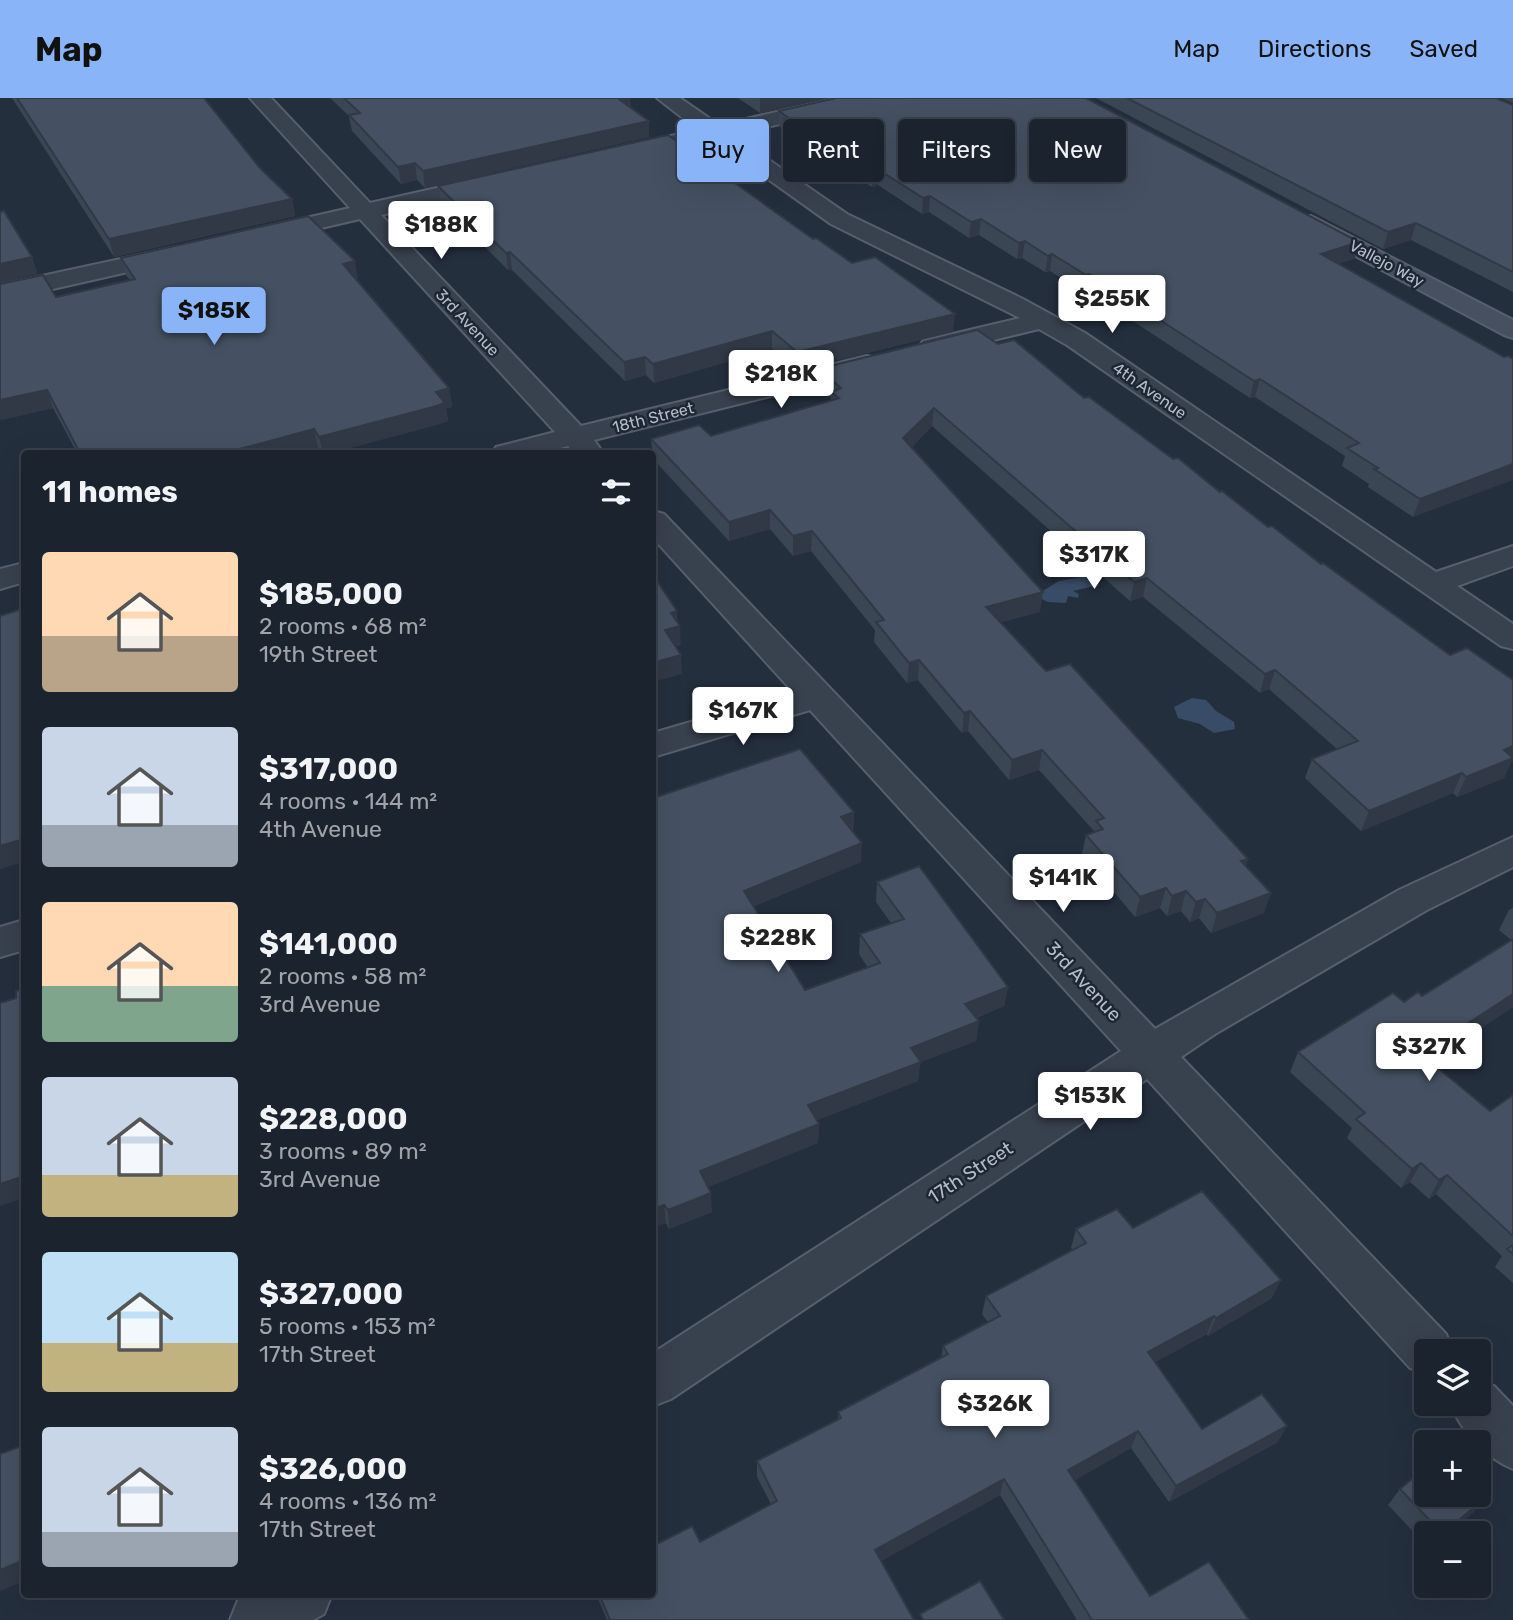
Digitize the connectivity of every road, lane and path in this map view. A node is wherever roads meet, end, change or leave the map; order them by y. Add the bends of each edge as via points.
1 (260, 98) edge
2 (667, 98) edge
3 (866, 98) edge
4 (697, 119) edge
5 (769, 120) edge
6 (677, 141) edge
7 (607, 157) edge
8 (769, 170) edge
9 (513, 178) edge
10 (364, 211) junction
11 (1294, 214) edge
12 (250, 237) edge
13 (197, 249) edge
14 (0, 293) edge
15 (1044, 320) junction
16 (1513, 330) edge
17 (912, 352) edge
18 (886, 359) edge
19 (582, 445) edge
20 (534, 450) edge
21 (656, 523) edge
22 (1513, 555) edge
23 (21, 574) edge
24 (0, 579) edge
25 (1432, 584) junction
26 (1513, 639) edge
27 (817, 696) junction
28 (656, 744) edge
29 (1513, 851) edge
30 (21, 936) edge
31 (0, 942) edge
32 (1152, 1053) junction
33 (1417, 1339) edge
34 (656, 1380) edge
35 (1487, 1416) edge
36 (1513, 1443) edge
37 (297, 1598) edge
38 (258, 1620) edge

1 - 10 street, 3rd Avenue
2 - 4 street, 4th Avenue
3 - 5 street
6 - 7 street
8 - 15 street, 4th Avenue via 839,219
9 - 10 street
10 - 12 street
10 - 19 street, 3rd Avenue
11 - 16 street, Vallejo Way
13 - 14 street
15 - 17 street
15 - 25 street, 4th Avenue
18 - 19 street, 18th Street
19 - 20 street, 18th Street
21 - 27 street, 3rd Avenue
22 - 25 street
23 - 24 street
25 - 26 street, 4th Avenue
27 - 28 street
27 - 32 street, 3rd Avenue
29 - 32 street, 17th Street via 1413,900
30 - 31 street
32 - 33 street, 3rd Avenue
32 - 34 street, 17th Street
35 - 36 street
37 - 38 street

